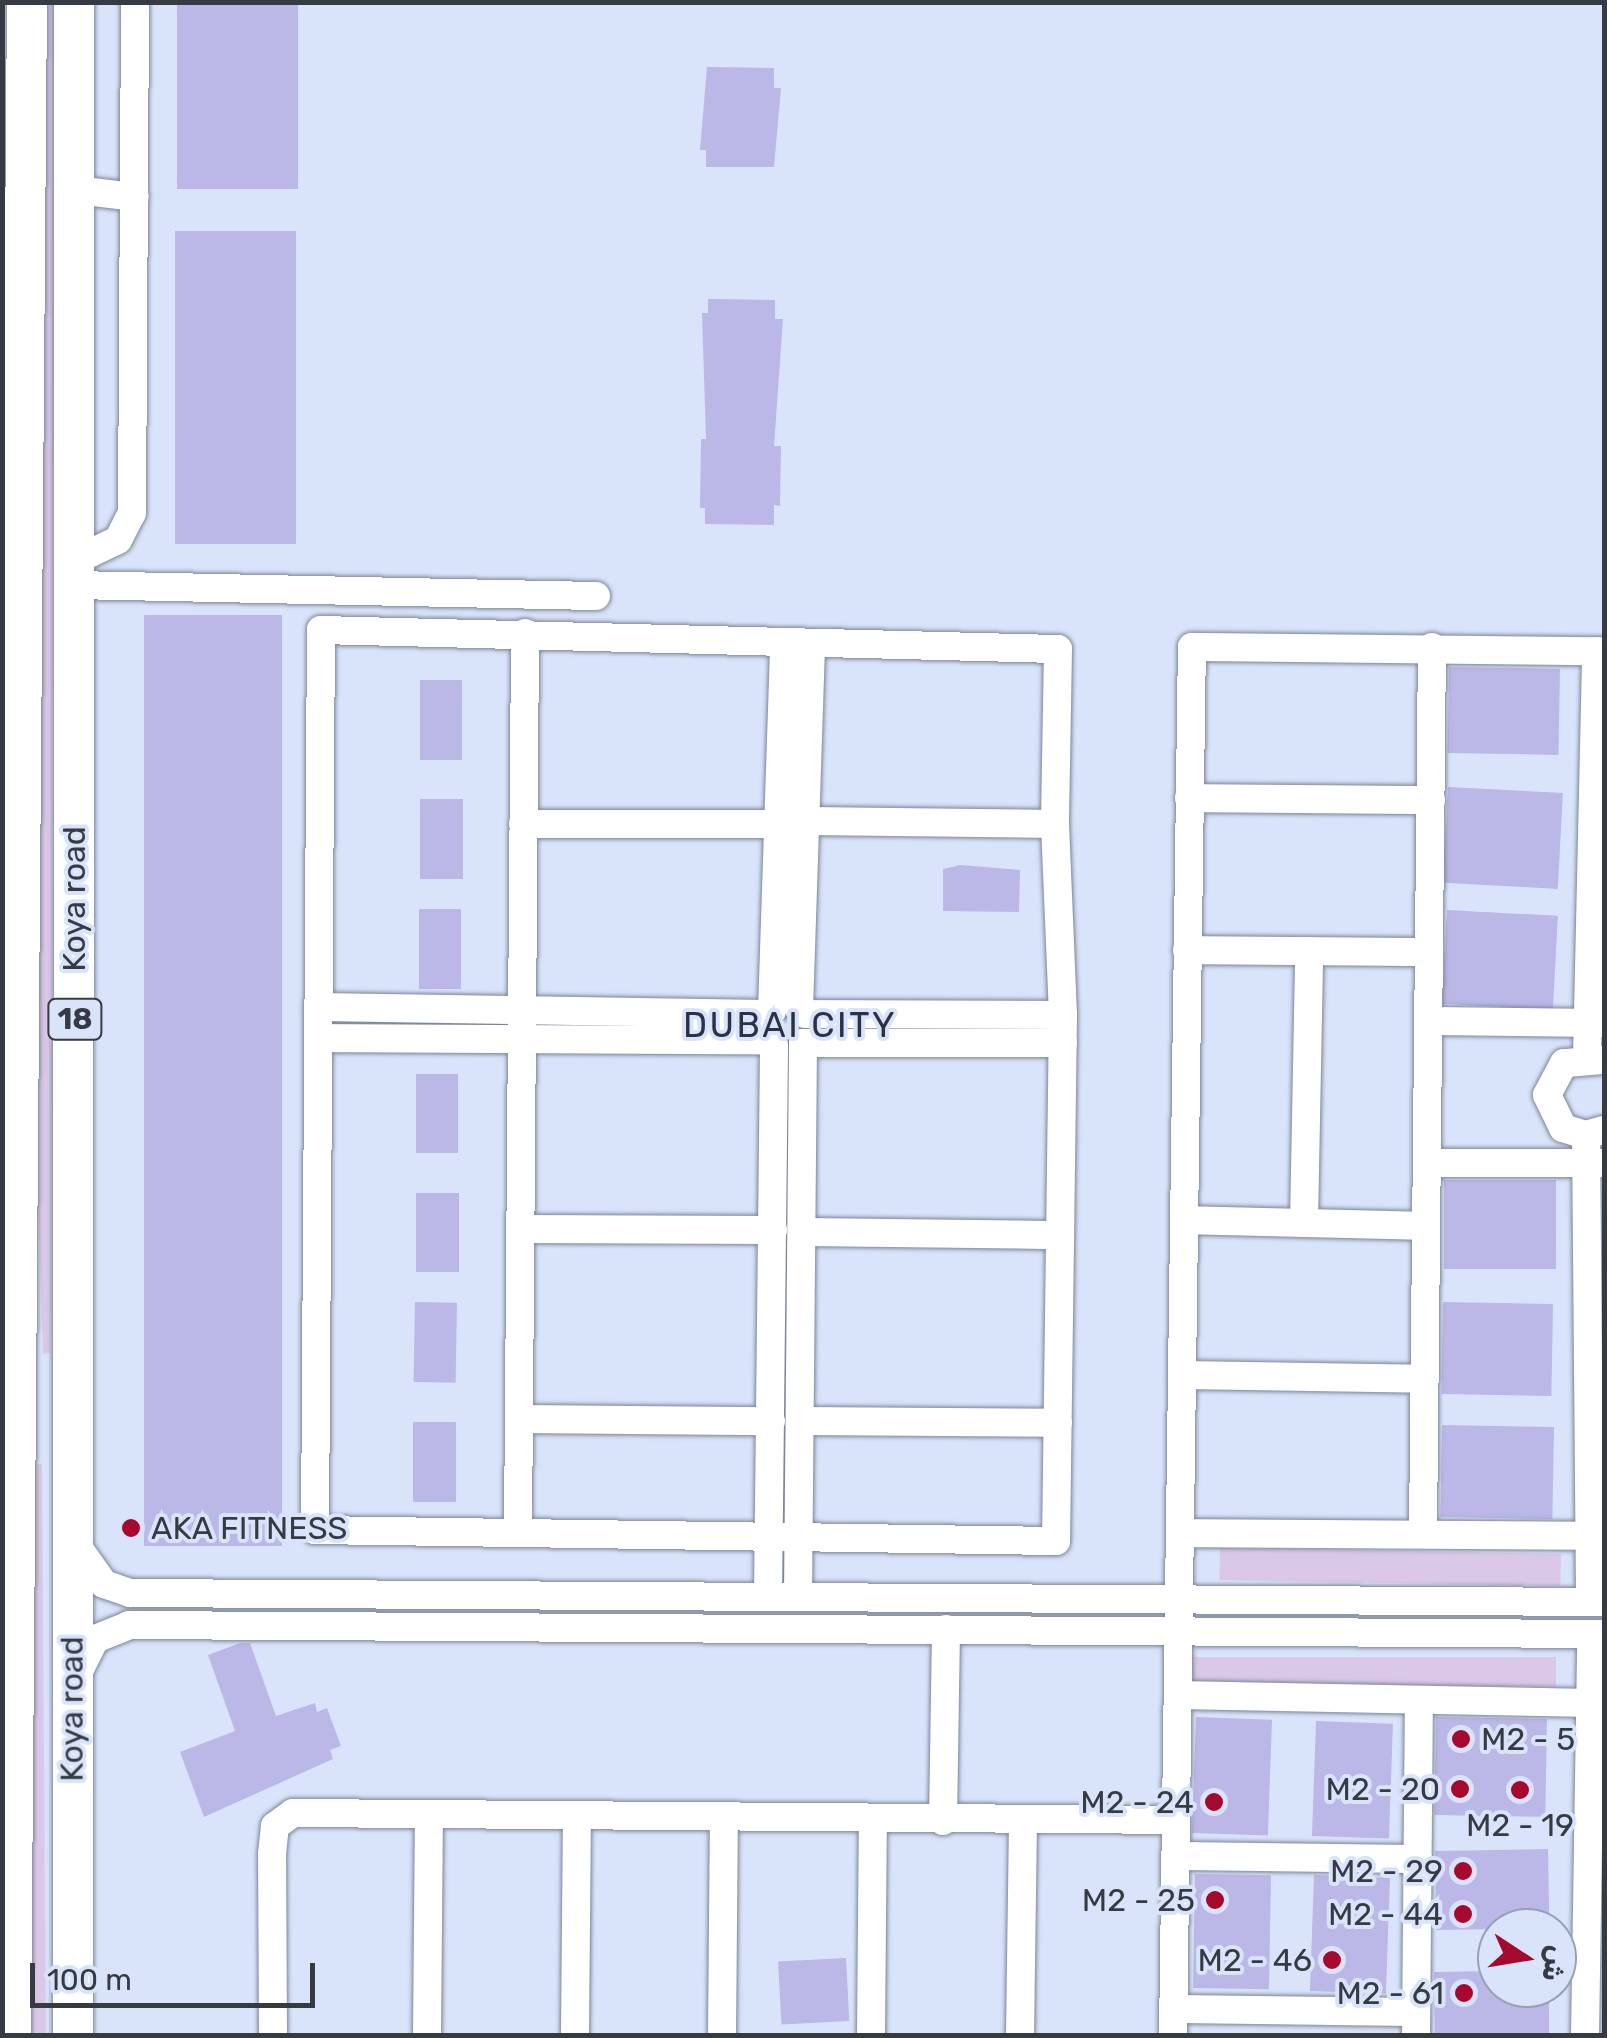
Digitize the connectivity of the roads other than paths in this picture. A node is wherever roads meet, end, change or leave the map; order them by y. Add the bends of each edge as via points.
1 (27, 2) edge
2 (74, 2) edge
3 (135, 2) edge
4 (76, 190) junction
5 (134, 197) junction
6 (76, 572) junction
7 (596, 596) dead end
8 (525, 633) junction
9 (797, 643) junction
10 (1432, 647) junction
11 (1600, 651) edge
12 (1189, 798) junction
13 (1430, 800) junction
14 (809, 822) junction
15 (523, 824) junction
16 (780, 824) junction
17 (1055, 824) junction
18 (1187, 950) junction
19 (1309, 951) junction
20 (1429, 952) junction
21 (318, 1007) junction
22 (522, 1009) junction
23 (781, 1022) junction
24 (1428, 1022) junction
25 (1596, 1023) edge
26 (1063, 1029) junction
27 (318, 1038) junction
28 (522, 1038) junction
29 (803, 1043) junction
30 (1596, 1059) edge
31 (1596, 1147) edge
32 (1427, 1163) junction
33 (1184, 1220) junction
34 (1304, 1223) junction
35 (1426, 1226) junction
36 (520, 1229) junction
37 (772, 1230) junction
38 (804, 1232) junction
39 (1060, 1235) junction
40 (16, 1352) junction
41 (74, 1355) junction
42 (802, 1360) junction
43 (772, 1361) junction
44 (1182, 1375) junction
45 (1425, 1379) junction
46 (519, 1419) junction
47 (771, 1421) junction
48 (801, 1421) junction
49 (1058, 1423) junction
50 (74, 1472) junction
51 (18, 1473) junction
52 (518, 1532) junction
53 (72, 1533) junction
54 (1180, 1533) junction
55 (769, 1534) junction
56 (799, 1534) junction
57 (1424, 1534) junction
58 (1597, 1536) edge
59 (121, 1592) junction
60 (768, 1595) junction
61 (915, 1595) junction
62 (798, 1596) junction
63 (1179, 1600) junction
64 (1597, 1602) edge
65 (122, 1626) junction
66 (916, 1629) junction
67 (946, 1630) junction
68 (1178, 1632) junction
69 (1598, 1634) edge
70 (72, 1694) junction
71 (1178, 1695) junction
72 (1419, 1700) junction
73 (1597, 1703) edge
74 (429, 1815) junction
75 (577, 1816) junction
76 (724, 1818) junction
77 (873, 1820) junction
78 (1176, 1820) junction
79 (943, 1821) junction
80 (1023, 1822) junction
81 (1176, 1856) junction
82 (1418, 1860) junction
83 (1174, 2022) edge
84 (1288, 2024) edge
85 (1416, 2024) edge
86 (11, 2036) edge
87 (73, 2036) edge
88 (273, 2036) edge
89 (427, 2036) edge
90 (575, 2036) edge
91 (722, 2036) edge
92 (872, 2036) edge
93 (1020, 2036) edge
94 (1585, 2036) edge

1 - 40 highway, Koya road / 18
2 - 4 highway, Koya road / 18
3 - 5 street
4 - 5 street
4 - 6 highway, Koya road / 18
5 - 6 street via 132,514 118,540
6 - 7 street
6 - 41 highway, Koya road / 18
8 - 9 street
8 - 15 street
8 - 21 street via 321,630
9 - 14 street
9 - 16 street
9 - 17 street via 1058,649
10 - 11 street
10 - 12 street via 1196,643
10 - 13 street
11 - 25 street
12 - 13 street
12 - 18 street
13 - 20 street
14 - 17 street
14 - 23 street
15 - 16 street
15 - 22 street
16 - 23 street
17 - 26 street
18 - 19 street
18 - 33 street
19 - 20 street
19 - 34 street
20 - 24 street
21 - 22 street
21 - 27 street
22 - 23 street
22 - 28 street
23 - 26 street
23 - 28 street
23 - 29 street via 792,1049
23 - 37 street
24 - 25 street
24 - 32 street
25 - 30 street
26 - 29 street
26 - 39 street
27 - 28 street
27 - 52 street via 315,1530
28 - 36 street
29 - 38 street
30 - 31 street via 1555,1072 1547,1095 1563,1128
31 - 32 street
31 - 58 street
32 - 35 street
33 - 34 street
33 - 44 street
34 - 35 street
35 - 45 street
36 - 37 street
36 - 46 street
37 - 43 street
38 - 39 street
38 - 42 street
39 - 49 street
40 - 41 highway via 42,1386 62,1380
40 - 51 highway, Koya road / 18
41 - 50 highway, Koya road / 18
42 - 43 street
42 - 48 street
43 - 47 street
44 - 45 street
44 - 54 street
45 - 57 street
46 - 47 street
46 - 52 street
47 - 55 street
48 - 49 street
48 - 56 street
49 - 56 street via 1056,1541
50 - 51 highway via 46,1453
50 - 53 highway, Koya road / 18
51 - 86 highway, Koya road / 18
52 - 55 street
53 - 59 street via 90,1572
53 - 70 highway, Koya road / 18
54 - 57 street
54 - 63 street
55 - 56 street
55 - 60 street
56 - 62 street
57 - 58 street
58 - 64 street
59 - 60 street
59 - 65 street
60 - 62 street
61 - 62 street
61 - 63 street
61 - 66 street
63 - 64 street
63 - 68 street
65 - 66 street
65 - 70 street via 95,1640
66 - 67 street
67 - 68 street
67 - 79 street
68 - 69 street
68 - 71 street
69 - 73 street
70 - 87 highway, Koya road / 18
71 - 72 street
71 - 78 street
72 - 73 street
72 - 82 street
73 - 94 street
74 - 75 street
74 - 88 street via 293,1814 275,1826
74 - 89 street
75 - 76 street
75 - 90 street
76 - 77 street
76 - 91 street
77 - 79 street
77 - 92 street
78 - 80 street
78 - 81 street
79 - 80 street
80 - 93 street
81 - 82 street
81 - 83 street
82 - 85 street
83 - 84 street
84 - 85 street

